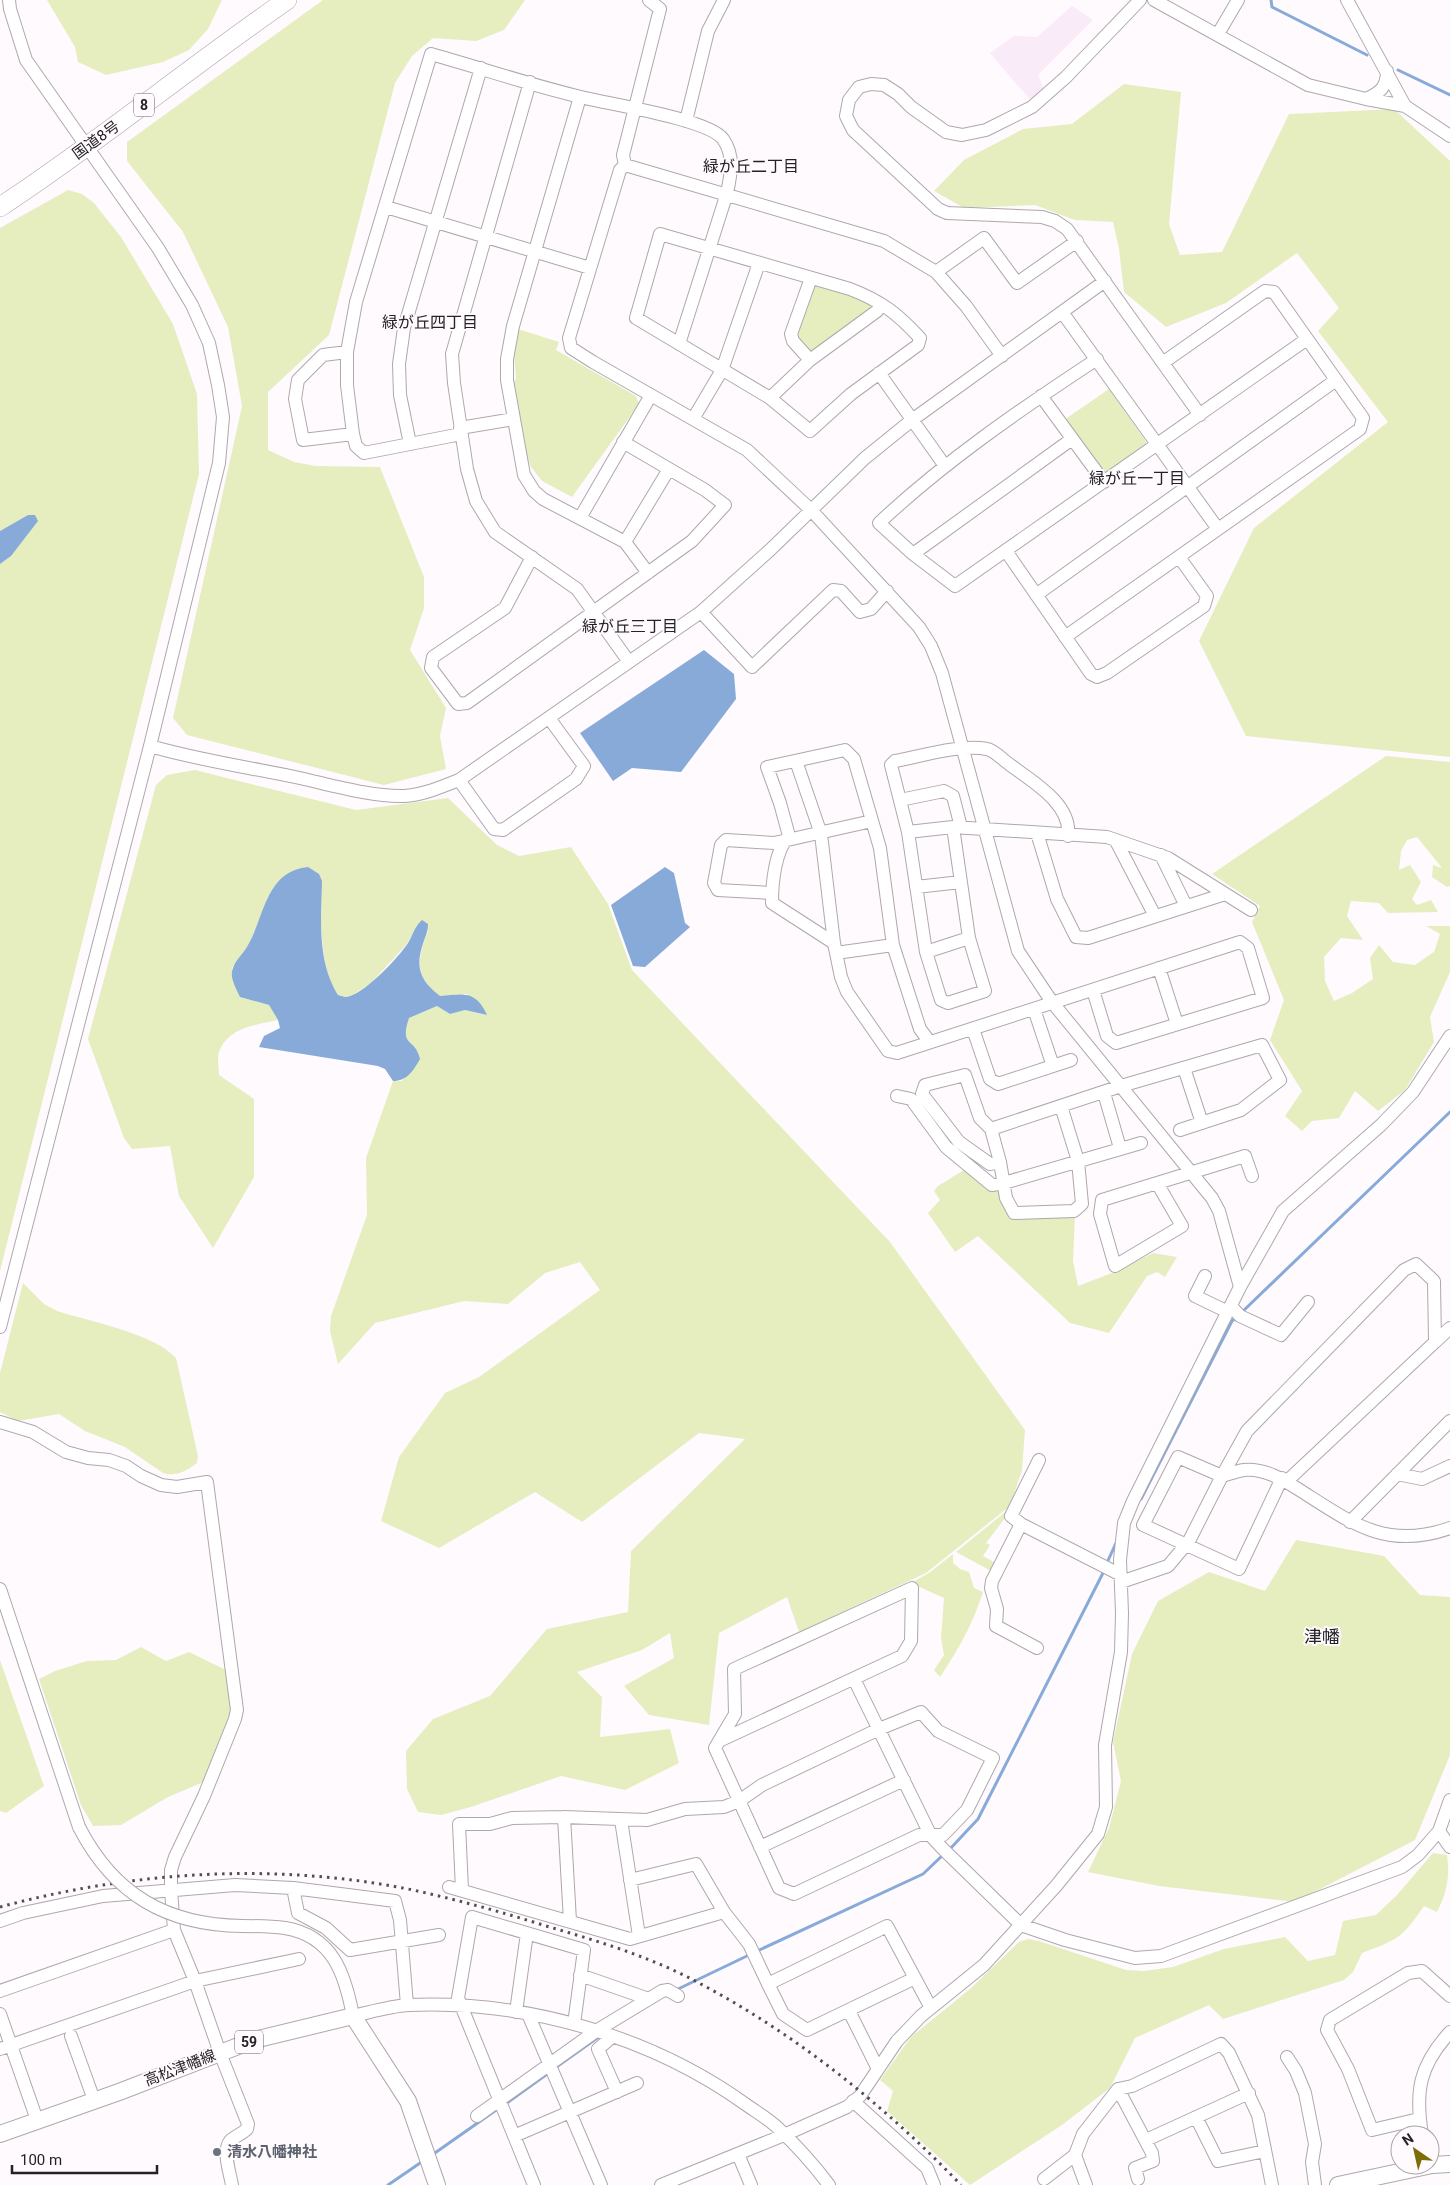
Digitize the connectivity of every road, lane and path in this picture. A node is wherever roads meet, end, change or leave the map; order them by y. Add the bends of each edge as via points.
1 (9, 0) edge
2 (287, 0) edge
3 (649, 0) edge
4 (724, 0) edge
5 (1140, 0) edge
6 (1154, 0) edge
7 (1238, 0) edge
8 (1347, 0) edge
9 (1218, 34) junction
10 (481, 68) junction
11 (1387, 71) junction
12 (530, 82) junction
13 (580, 97) junction
14 (1366, 99) junction
15 (1405, 106) junction
16 (636, 108) junction
17 (686, 121) junction
18 (1450, 136) edge
19 (86, 148) junction
20 (625, 164) junction
21 (727, 193) junction
22 (0, 207) edge
23 (386, 208) junction
24 (435, 223) junction
25 (485, 238) junction
26 (1077, 241) junction
27 (709, 248) junction
28 (534, 252) junction
29 (759, 263) junction
30 (590, 268) junction
31 (936, 272) junction
32 (811, 278) junction
33 (1105, 281) junction
34 (882, 305) junction
35 (1062, 312) junction
36 (1307, 339) junction
37 (679, 344) junction
38 (347, 352) junction
39 (1002, 356) junction
40 (1097, 359) junction
41 (810, 360) junction
42 (1164, 362) junction
43 (722, 370) junction
44 (879, 373) junction
45 (1336, 380) junction
46 (651, 395) junction
47 (1041, 396) junction
48 (770, 398) junction
49 (1200, 415) junction
50 (514, 419) junction
51 (693, 419) junction
52 (912, 420) junction
53 (461, 431) junction
54 (353, 434) junction
55 (1072, 439) junction
56 (623, 442) junction
57 (410, 444) junction
58 (1157, 445) junction
59 (945, 466) junction
60 (669, 469) junction
61 (1104, 482) junction
62 (1188, 488) junction
63 (811, 510) junction
64 (580, 518) junction
65 (1218, 529) junction
66 (625, 542) junction
67 (1006, 551) junction
68 (913, 554) junction
69 (532, 557) junction
70 (1179, 557) junction
71 (648, 574) junction
72 (888, 591) junction
73 (1036, 595) junction
74 (701, 612) junction
75 (594, 613) junction
76 (1065, 637) junction
77 (629, 662) junction
78 (549, 718) junction
79 (150, 746) junction
80 (962, 748) junction
81 (796, 761) junction
82 (459, 780) junction
83 (900, 800) junction
84 (872, 822) junction
85 (957, 827) junction
86 (984, 829) junction
87 (908, 832) junction
88 (1036, 833) junction
89 (821, 834) junction
90 (1068, 836) junction
91 (785, 840) junction
92 (1116, 840) junction
93 (1161, 855) junction
94 (961, 882) junction
95 (916, 887) junction
96 (772, 892) junction
97 (1225, 894) junction
98 (1186, 906) junction
99 (1251, 910) dead end
100 (1155, 916) junction
101 (969, 938) junction
102 (893, 946) junction
103 (835, 948) junction
104 (926, 952) junction
105 (1159, 968) junction
106 (1093, 990) junction
107 (1052, 1002) junction
108 (1034, 1009) junction
109 (1177, 1024) junction
110 (973, 1029) junction
111 (1450, 1036) edge
112 (930, 1041) junction
113 (1071, 1060) dead end
114 (1053, 1066) junction
115 (1184, 1068) junction
116 (1122, 1086) junction
117 (1104, 1093) junction
118 (897, 1096) dead end
119 (1060, 1106) junction
120 (1202, 1123) junction
121 (991, 1129) junction
122 (1180, 1130) dead end
123 (1141, 1143) dead end
124 (1120, 1148) junction
125 (1078, 1161) junction
126 (1000, 1162) junction
127 (1192, 1172) junction
128 (1252, 1176) dead end
129 (1004, 1183) junction
130 (1157, 1183) junction
131 (1206, 1276) dead end
132 (1240, 1287) junction
133 (1308, 1302) dead end
134 (1234, 1312) junction
135 (0, 1327) edge
136 (1450, 1328) edge
137 (1435, 1342) junction
138 (1450, 1421) edge
139 (0, 1422) edge
140 (1039, 1460) dead end
141 (1450, 1466) edge
142 (1397, 1474) junction
143 (1222, 1476) junction
144 (1284, 1480) junction
145 (1350, 1522) junction
146 (1021, 1524) junction
147 (1450, 1528) edge
148 (1187, 1544) junction
149 (1121, 1578) junction
150 (0, 1589) edge
151 (1037, 1648) dead end
152 (854, 1680) junction
153 (879, 1729) junction
154 (719, 1741) junction
155 (904, 1780) junction
156 (1450, 1800) edge
157 (739, 1801) junction
158 (564, 1817) junction
159 (620, 1820) junction
160 (1439, 1831) junction
161 (931, 1836) junction
162 (760, 1847) junction
163 (1450, 1847) edge
164 (630, 1880) junction
165 (293, 1888) junction
166 (171, 1890) junction
167 (724, 1912) junction
168 (0, 1921) edge
169 (570, 1921) junction
170 (1021, 1925) junction
171 (174, 1930) junction
172 (527, 1933) junction
173 (439, 1935) dead end
174 (639, 1936) junction
175 (402, 1941) junction
176 (299, 1959) dead end
177 (580, 1975) junction
178 (915, 1978) junction
179 (195, 1981) junction
180 (768, 1984) junction
181 (0, 1990) edge
182 (674, 1994) dead end
183 (1450, 1996) edge
184 (649, 1999) junction
185 (407, 2005) junction
186 (461, 2006) junction
187 (931, 2008) junction
188 (849, 2011) junction
189 (522, 2013) junction
190 (0, 2014) edge
191 (353, 2016) junction
192 (574, 2024) junction
193 (1450, 2032) edge
194 (604, 2034) junction
195 (71, 2036) dead end
196 (5, 2047) edge
197 (220, 2053) junction
198 (1287, 2057) dead end
199 (551, 2069) junction
200 (878, 2069) junction
201 (637, 2084) dead end
202 (1118, 2089) junction
203 (617, 2092) junction
204 (1249, 2093) junction
205 (94, 2100) junction
206 (853, 2101) junction
207 (502, 2104) junction
208 (570, 2112) junction
209 (477, 2116) dead end
210 (1196, 2117) junction
211 (1419, 2119) junction
212 (37, 2120) junction
213 (1420, 2125) edge
214 (0, 2134) edge
215 (784, 2135) junction
216 (514, 2136) junction
217 (1146, 2140) junction
218 (1265, 2151) junction
219 (738, 2154) junction
220 (1075, 2154) junction
221 (1390, 2174) edge
222 (1044, 2179) dead end
223 (1138, 2179) dead end
224 (686, 2180) edge
225 (232, 2185) edge
226 (437, 2185) edge
227 (534, 2185) edge
228 (601, 2185) edge
229 (661, 2185) edge
230 (751, 2185) edge
231 (829, 2185) edge
232 (934, 2185) edge
233 (1086, 2185) edge
234 (1272, 2185) edge
235 (1315, 2185) edge
236 (1338, 2185) edge

1 - 19 street via 26,60
2 - 19 highway, 国道8号 / 8
3 - 16 street via 660,9
4 - 17 street via 708,31
5 - 26 street via 1066,77 1032,107 986,130 962,135 946,132 884,85 859,87 849,100 846,116 854,130 938,209 1042,217 1067,229
6 - 9 street
7 - 9 street
8 - 11 street
9 - 14 street via 1308,84
10 - 12 street
10 - 23 street via 430,54
10 - 24 street
11 - 14 street via 1381,92
11 - 15 street
12 - 13 street
12 - 25 street
13 - 16 street
13 - 28 street
14 - 15 street
15 - 18 street
16 - 17 street
16 - 20 street via 623,155
17 - 21 street via 722,137 731,155 732,170
19 - 22 highway, 国道8号 / 8
19 - 79 street via 158,248 192,305 209,343 223,416 218,463
20 - 21 street
20 - 30 street via 620,170
21 - 27 street
21 - 31 street via 884,241
23 - 24 street
23 - 38 street via 356,302
24 - 25 street
24 - 57 street via 404,328 399,364 400,395
25 - 28 street
25 - 53 street via 452,354
26 - 31 street via 1016,283 984,238
26 - 33 street
27 - 29 street
27 - 37 street
27 - 37 street via 660,234 636,318
28 - 30 street
28 - 50 street via 512,326 507,359 506,380
29 - 32 street
29 - 43 street
30 - 46 street via 569,338 571,348
31 - 39 street via 966,306
32 - 34 street via 850,289
32 - 41 street via 791,334 793,341
33 - 35 street
33 - 42 street
34 - 41 street
34 - 44 street via 898,315 920,338 918,345
35 - 39 street
35 - 40 street
36 - 42 street via 1274,292 1265,292
36 - 45 street
36 - 49 street
37 - 43 street
38 - 54 street
38 - 54 street via 323,355 298,380 294,399 303,440
39 - 52 street
40 - 47 street
40 - 58 street
41 - 48 street
42 - 49 street
43 - 48 street
43 - 51 street
44 - 48 street via 810,431
44 - 52 street
45 - 62 street
45 - 65 street via 1363,418 1360,429
46 - 51 street
46 - 56 street
47 - 55 street
47 - 59 street
49 - 58 street
50 - 53 street
50 - 64 street via 524,475 529,483 543,499
51 - 63 street via 747,450
52 - 59 street
52 - 63 street via 865,458
53 - 57 street
53 - 69 street via 476,501 496,532
54 - 57 street via 356,446 364,453
55 - 61 street
55 - 68 street
56 - 60 street
56 - 64 street
58 - 61 street
58 - 62 street
59 - 68 street via 878,523
60 - 66 street
60 - 71 street via 725,505 692,541
61 - 67 street
62 - 65 street
62 - 73 street
63 - 72 street
63 - 74 street
64 - 66 street
65 - 70 street
66 - 71 street
67 - 68 street via 955,586
67 - 73 street
69 - 75 street via 577,588
69 - 75 street via 505,608 433,657 431,668 458,704 468,703
70 - 76 street
70 - 76 street via 1207,596 1204,606 1097,678
71 - 75 street
72 - 74 street via 871,609 860,612 841,591 833,590 752,667
72 - 80 street via 931,646 942,673
73 - 76 street
74 - 77 street
75 - 77 street
77 - 78 street
78 - 82 street
78 - 82 street via 584,766 576,779 503,830 494,829
79 - 82 street via 190,758 403,796 425,793
79 - 135 street
80 - 83 street via 895,761 891,765
80 - 86 street
80 - 90 street via 989,749 1049,795 1063,814 1069,827
81 - 84 street via 845,750 854,759
81 - 89 street
81 - 91 street via 767,768 790,836
83 - 85 street via 944,791 953,796
83 - 87 street
84 - 89 street
84 - 102 street via 880,848
85 - 86 street
85 - 87 street
85 - 94 street
86 - 88 street
86 - 107 street via 1018,951
87 - 95 street
88 - 90 street
88 - 100 street via 1057,899 1076,937 1088,938
89 - 91 street
89 - 103 street
90 - 92 street
91 - 96 street
91 - 96 street via 774,843 726,840 721,845 714,884 718,890
92 - 93 street
92 - 100 street
93 - 97 street
93 - 98 street
94 - 95 street
94 - 101 street
95 - 104 street
96 - 103 street via 772,903
97 - 98 street
97 - 99 street
98 - 100 street
101 - 104 street
101 - 104 street via 985,991 948,1003 941,1000
102 - 103 street
102 - 112 street via 920,1029
103 - 112 street via 847,992 888,1051 897,1053
105 - 106 street
105 - 109 street
105 - 109 street via 1240,942 1248,948 1263,998
106 - 107 street
106 - 109 street via 1107,1036 1116,1043
107 - 108 street
107 - 116 street
108 - 110 street
108 - 114 street
110 - 112 street
110 - 114 street via 990,1079 998,1084
111 - 132 street via 1413,1092 1381,1125 1284,1211
113 - 114 street
115 - 116 street
115 - 120 street
115 - 120 street via 1262,1045 1280,1080 1241,1110
116 - 117 street
116 - 127 street
117 - 119 street
117 - 124 street
118 - 129 street via 911,1099 946,1147 992,1185
119 - 121 street
119 - 125 street
120 - 122 street
121 - 126 street
121 - 126 street via 980,1118 965,1075 925,1085 922,1094 959,1142 990,1164
123 - 124 street
124 - 125 street
125 - 129 street
125 - 129 street via 1082,1204 1074,1210 1014,1213 1006,1198
126 - 129 street
127 - 128 street via 1245,1156
127 - 130 street
127 - 132 street via 1219,1211
130 - 130 street via 1102,1200 1100,1214 1115,1266 1182,1226
131 - 134 street via 1195,1296
132 - 134 street
133 - 134 street via 1281,1335
134 - 149 street via 1133,1501 1124,1523
136 - 137 street
137 - 143 street via 1434,1281 1416,1264 1404,1270 1247,1431
137 - 144 street
138 - 142 street
139 - 166 street via 33,1432 66,1452 117,1463 161,1485 177,1487 207,1482 237,1710 204,1796 174,1857
140 - 146 street via 1011,1516
141 - 142 street via 1422,1479
142 - 145 street
143 - 144 street via 1244,1470 1261,1471
143 - 148 street
143 - 148 street via 1178,1457 1143,1525
144 - 145 street
144 - 148 street via 1239,1569
145 - 147 street via 1371,1531 1401,1537 1434,1534
146 - 149 street via 1106,1567
146 - 151 street via 991,1588 997,1609 996,1626
148 - 149 street via 1168,1566
149 - 170 street via 1121,1652 1106,1738 1106,1807 1098,1834
150 - 191 street, bridge via 79,1827 104,1866 137,1897 187,1920 286,1928 305,1935 323,1946 340,1968
152 - 153 street
152 - 154 street
152 - 154 street via 902,1656 911,1641 912,1588 734,1669 735,1714
153 - 155 street
153 - 157 street via 762,1785
153 - 161 street via 920,1712 938,1731 993,1758 967,1810 943,1835
154 - 157 street via 715,1748
155 - 161 street
155 - 162 street
156 - 160 street
157 - 159 street via 724,1807 685,1810 647,1820
157 - 162 street
158 - 159 street
158 - 169 street
158 - 169 street via 460,1824 456,1889
159 - 164 street
160 - 163 street
160 - 170 street via 1418,1855 1402,1867 1162,1956 1135,1958
161 - 162 street via 919,1836 794,1894 779,1888
161 - 170 street
164 - 167 street via 696,1864
164 - 174 street
165 - 166 street via 235,1885
165 - 175 street via 298,1913 326,1928 350,1950
165 - 175 street via 395,1901
166 - 168 street via 103,1896
166 - 171 street
167 - 174 street
167 - 180 street via 753,1953
169 - 174 street via 630,1939
170 - 187 street via 984,1965
171 - 179 street
171 - 181 street
172 - 177 street via 584,1950
172 - 186 street via 472,1917 458,1998
172 - 189 street
173 - 175 street
175 - 185 street
176 - 179 street
177 - 184 street
177 - 192 street
178 - 180 street via 887,1926
178 - 187 street
178 - 188 street
179 - 196 street
179 - 197 street
180 - 188 street via 784,2014 807,2030
182 - 184 street via 662,1991
183 - 211 street via 1422,1971 1408,1973 1330,2020 1327,2030 1348,2069 1372,2130
184 - 194 street
185 - 186 street
185 - 191 street
186 - 189 street
186 - 207 street
187 - 200 street via 896,2042
188 - 200 street
189 - 192 street
189 - 199 street
190 - 196 street
191 - 197 main road, 高松津幡線 / 59 via 254,2040
191 - 226 main road via 408,2101
192 - 194 street
193 - 211 street via 1424,2068 1418,2091
194 - 199 street
194 - 203 street via 598,2049
194 - 215 street via 659,2054 718,2084
195 - 205 street
196 - 212 street
197 - 205 main road, 高松津幡線 / 59
197 - 225 street via 248,2124 247,2129 228,2146
198 - 235 street via 1305,2093 1315,2144 1312,2162
199 - 207 street
199 - 208 street
200 - 206 street
201 - 203 street
202 - 204 street via 1132,2086 1221,2044 1230,2053
202 - 217 street
202 - 220 street via 1083,2134
203 - 208 street
204 - 210 street
204 - 218 street via 1258,2115
205 - 212 main road, 高松津幡線 / 59
206 - 215 street via 847,2107
206 - 232 street via 927,2168
207 - 209 street
207 - 216 street
208 - 216 street
208 - 228 street
210 - 217 street
210 - 218 street via 1218,2161
211 - 213 street
212 - 214 main road, 高松津幡線 / 59
215 - 219 street
215 - 231 street
216 - 227 street
217 - 223 street via 1153,2161 1135,2168
218 - 234 street
219 - 224 street
219 - 230 street
220 - 222 street
220 - 233 street
221 - 236 main road
224 - 229 street

